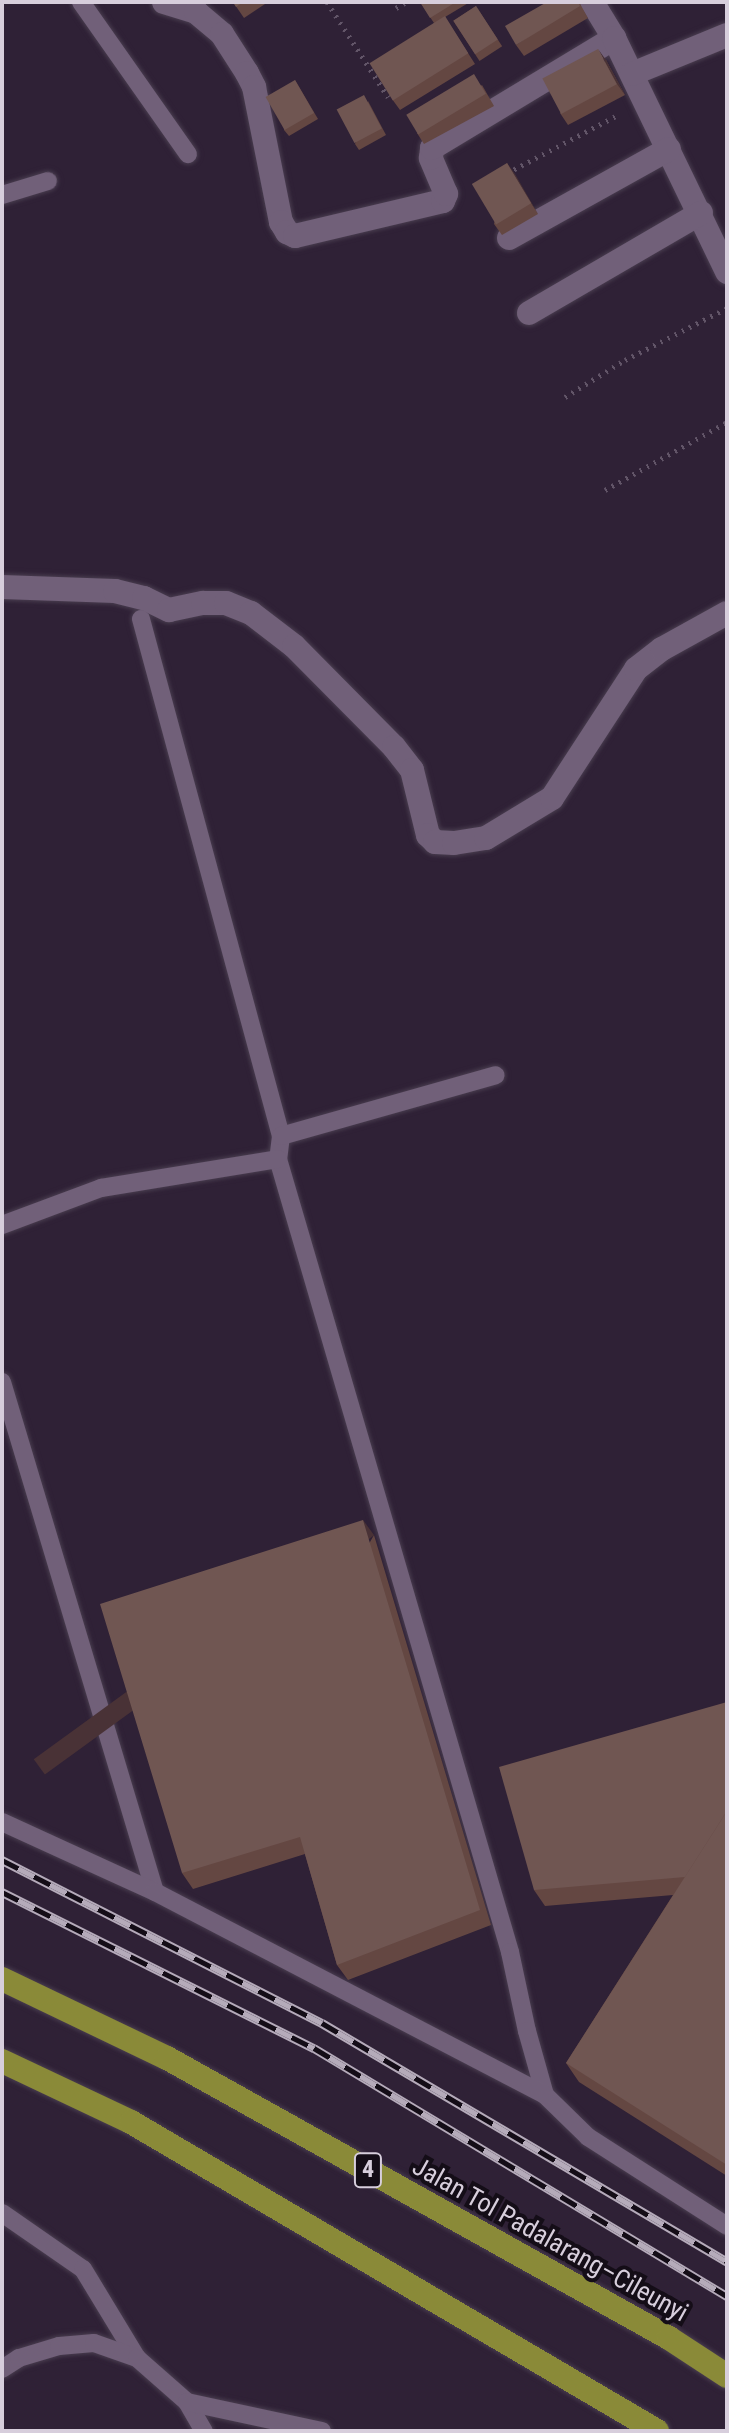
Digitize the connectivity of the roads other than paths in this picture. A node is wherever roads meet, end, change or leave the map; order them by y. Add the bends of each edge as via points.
1 (81, 2) edge
2 (164, 2) edge
3 (592, 2) edge
4 (727, 35) edge
5 (614, 38) junction
6 (632, 74) junction
7 (669, 149) junction
8 (188, 154) dead end
9 (48, 181) dead end
10 (2, 195) edge
11 (701, 213) junction
12 (509, 238) dead end
13 (727, 272) edge
14 (529, 313) dead end
15 (2, 587) edge
16 (727, 613) edge
17 (141, 619) dead end
18 (496, 1075) dead end
19 (281, 1136) junction
20 (278, 1159) junction
21 (2, 1225) edge
22 (2, 1382) edge
23 (2, 1822) edge
24 (155, 1892) junction
25 (2, 1979) edge
26 (2, 2061) edge
27 (545, 2095) junction
28 (2, 2213) edge
29 (727, 2226) edge
30 (137, 2358) junction
31 (2, 2369) edge
32 (727, 2376) edge
33 (187, 2402) junction
34 (204, 2431) edge
35 (322, 2431) edge
36 (657, 2431) edge

1 - 8 lane
2 - 5 street via 196,12 222,34 247,73 281,222 295,236 443,201 446,194 432,148
3 - 5 street
4 - 6 street
5 - 6 street
6 - 7 street
7 - 11 street
7 - 12 street
9 - 10 lane
11 - 13 street
11 - 14 street
15 - 16 street via 115,591 169,610 226,603 251,613 294,646 394,747 412,770 427,832 438,843 486,838 538,809 563,785 636,669
17 - 19 lane
18 - 19 lane
19 - 20 lane
20 - 21 lane via 101,1188
20 - 27 lane via 510,1952
22 - 24 lane
23 - 24 lane
24 - 27 lane
25 - 32 highway, Jalan Tol Padalarang–Cileunyi / 4 via 167,2058 669,2338
26 - 36 highway via 131,2122
27 - 29 lane via 588,2137
28 - 30 lane via 83,2269
30 - 31 lane via 94,2343 59,2346
30 - 33 lane
33 - 34 lane
33 - 35 lane

